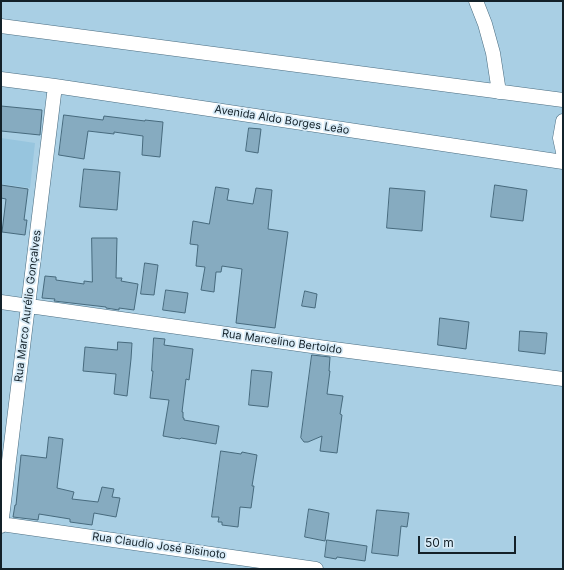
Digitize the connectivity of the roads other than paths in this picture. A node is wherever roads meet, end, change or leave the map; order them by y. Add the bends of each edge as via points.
1 (476, 1) edge
2 (1, 26) edge
3 (1, 79) edge
4 (55, 86) junction
5 (500, 92) junction
6 (563, 100) edge
7 (563, 121) edge
8 (563, 152) edge
9 (563, 162) edge
10 (1, 302) edge
11 (28, 305) junction
12 (563, 379) edge
13 (1, 525) edge
14 (316, 569) edge

1 - 5 street via 493,53
2 - 5 street
3 - 4 street, Avenida Aldo Borges Leão
4 - 9 street, Avenida Aldo Borges Leão
4 - 11 street, Rua Marco Aurélio Gonçalves
5 - 6 street
7 - 8 street via 560,138
10 - 11 street, Rua Marcelino Bertoldo
11 - 12 street, Rua Marcelino Bertoldo
11 - 13 street, Rua Marco Aurélio Gonçalves
13 - 14 street, Rua Claudio José Bisinoto

